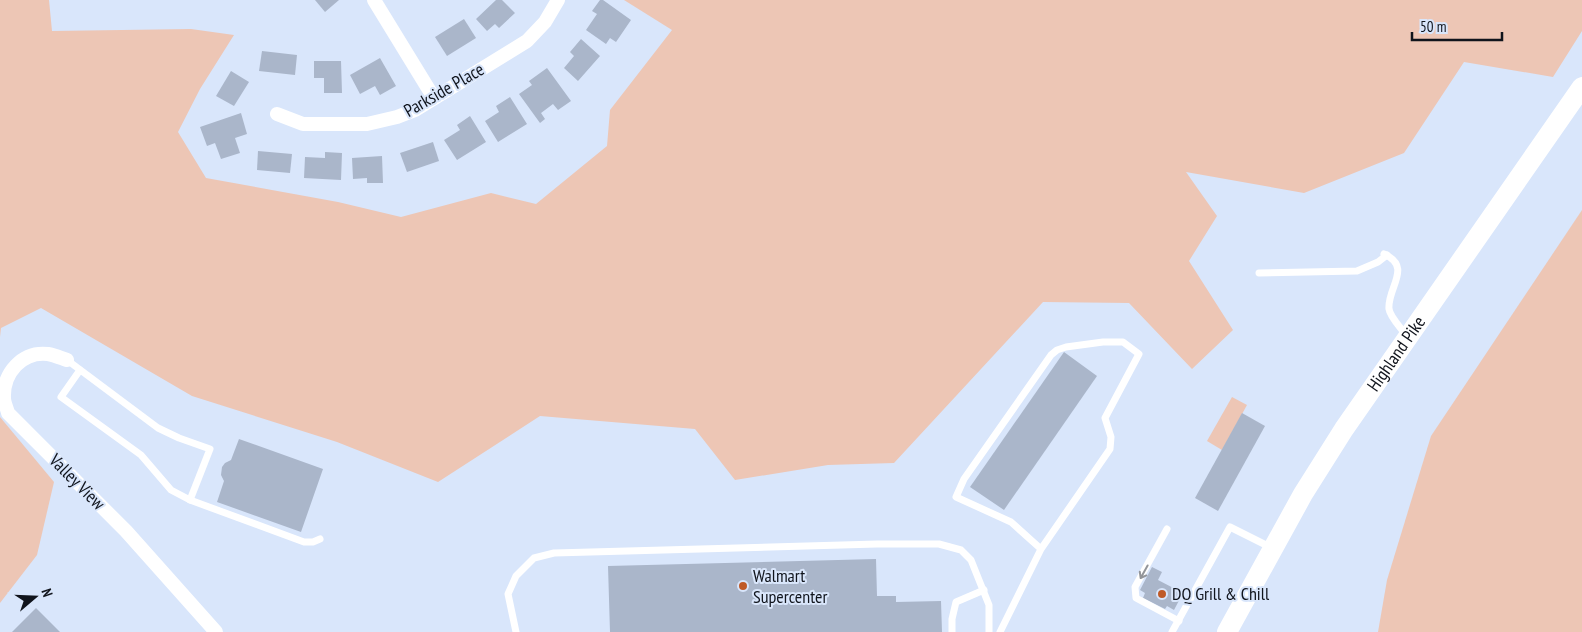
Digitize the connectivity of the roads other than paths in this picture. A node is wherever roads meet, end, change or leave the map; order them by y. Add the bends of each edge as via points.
1 (374, 0) edge
2 (558, 0) edge
3 (1582, 87) edge
4 (434, 98) junction
5 (277, 114) dead end
6 (1259, 274) dead end
7 (1408, 337) junction
8 (67, 360) joint
9 (80, 370) junction
10 (190, 500) junction
11 (1167, 529) dead end
12 (320, 538) dead end
13 (1272, 548) junction
14 (1041, 549) junction
15 (984, 590) junction
16 (1179, 621) junction
17 (216, 632) edge
18 (516, 632) edge
19 (952, 632) edge
20 (989, 632) edge
21 (1000, 632) edge
22 (1172, 632) edge
23 (1227, 632) edge

1 - 4 street
2 - 4 street, Parkside Place via 527,40
3 - 7 main road, Highland Pike
4 - 5 street, Parkside Place via 397,117 367,124 304,124
6 - 7 lane via 1357,271 1378,262 1386,254 1398,266 1389,311
7 - 13 main road, Highland Pike via 1339,437
8 - 9 lane
8 - 17 street, Valley View via 48,354 32,355 16,364 6,380 4,399 8,413 126,531
9 - 10 lane via 61,397 142,455 171,490
9 - 10 lane via 158,428 210,449
10 - 12 lane via 304,542
11 -> 16 lane via 1135,588 1136,598
13 - 16 lane via 1230,527
13 - 23 main road, Highland Pike
14 - 14 lane via 1110,449 1111,437 1105,418 1139,354 1123,342 1056,350 964,479 956,497 1011,522
14 - 21 lane
15 - 18 lane via 971,560 961,550 939,544 554,553 534,558 516,576 508,594
15 - 19 lane via 956,602
15 - 20 lane via 989,605
16 - 22 lane

